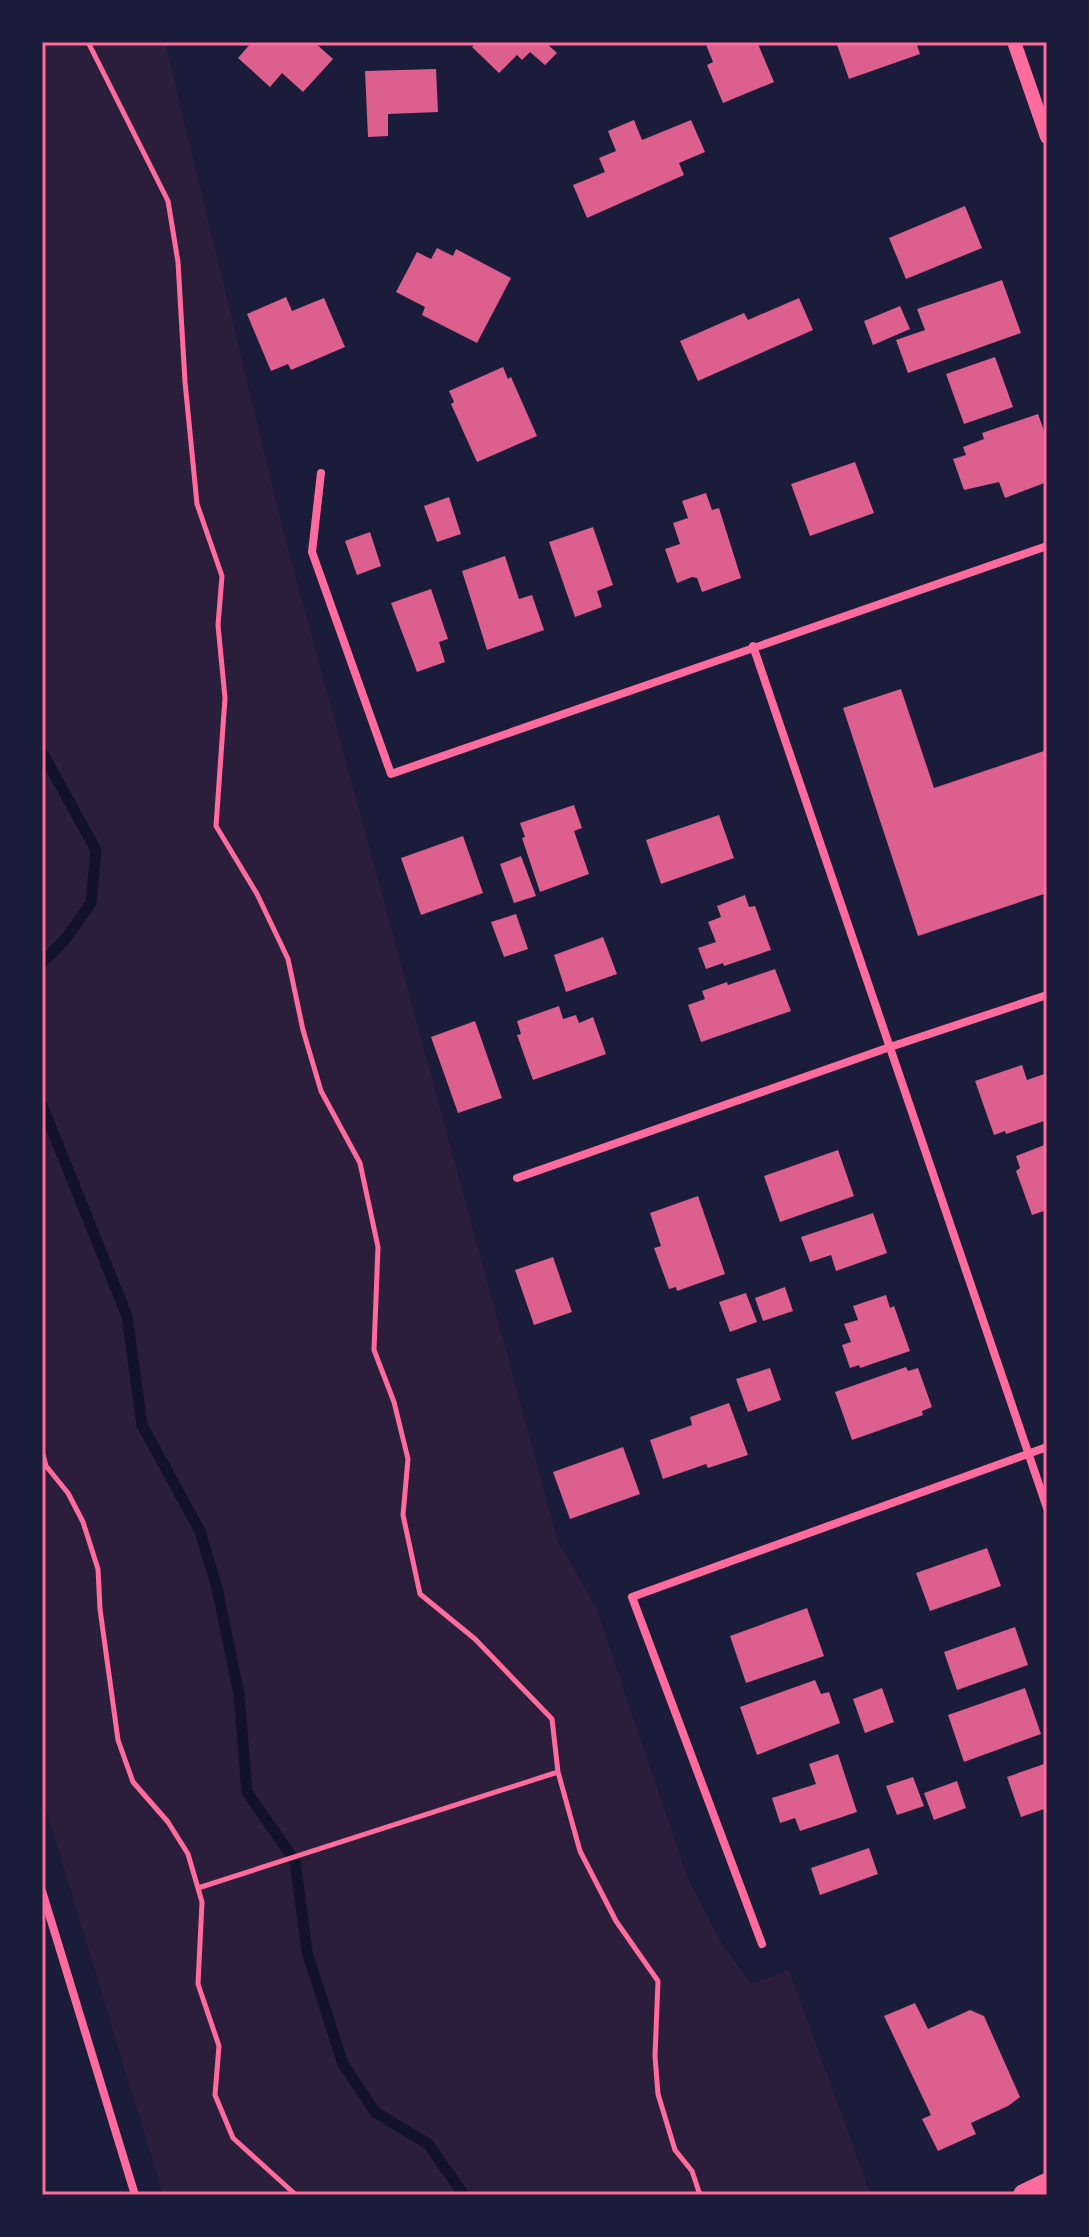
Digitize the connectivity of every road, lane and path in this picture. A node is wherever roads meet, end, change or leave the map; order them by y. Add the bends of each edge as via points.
1 (88, 42) edge
2 (1014, 42) edge
3 (1047, 137) edge
4 (321, 473) dead end
5 (1047, 546) edge
6 (753, 646) junction
7 (1047, 995) edge
8 (890, 1047) junction
9 (517, 1178) dead end
10 (1047, 1447) edge
11 (42, 1451) edge
12 (1028, 1454) junction
13 (1047, 1508) edge
14 (558, 1772) junction
15 (198, 1888) junction
16 (42, 1891) edge
17 (762, 1944) dead end
18 (1047, 2184) edge
19 (135, 2195) edge
20 (296, 2195) edge
21 (700, 2195) edge
22 (1024, 2195) edge

1 - 14 path via 168,201 178,262 197,504 222,576 218,625 225,698 216,826 288,959 321,1091 360,1163 378,1247 374,1350 408,1459 403,1515 420,1594 475,1639 552,1719
2 - 3 street
4 - 6 street via 312,552 391,774
5 - 6 street
6 - 8 street
7 - 8 street
8 - 9 street
8 - 12 street
10 - 12 street
11 - 15 path via 46,1466 83,1522 98,1569 123,1754 133,1782 188,1854
12 - 13 street
12 - 17 street via 632,1597
14 - 15 path
14 - 21 path via 580,1851 616,1921 658,1981 658,2094 675,2150 692,2171
15 - 20 path via 198,1984 219,2046 215,2095 233,2138
16 - 19 street
18 - 22 highway

